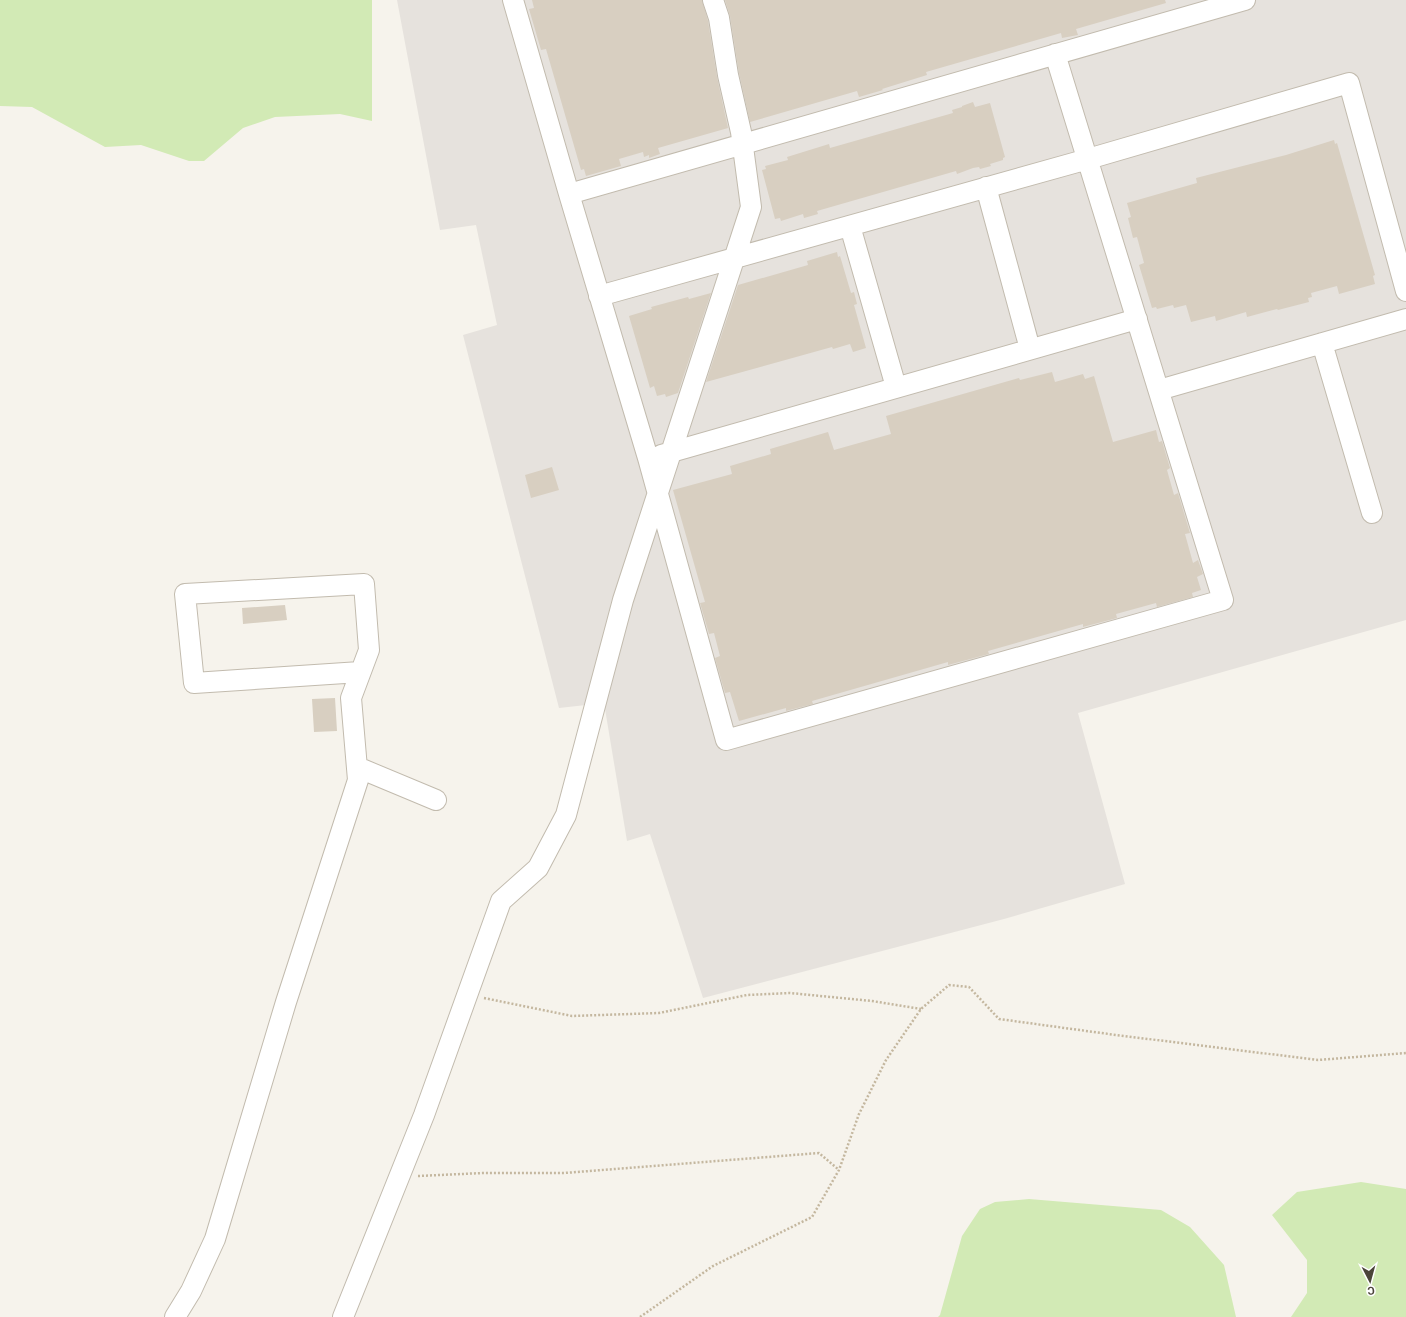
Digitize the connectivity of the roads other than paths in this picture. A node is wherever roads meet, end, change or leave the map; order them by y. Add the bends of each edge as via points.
1 (513, 0) edge
2 (713, 0) edge
3 (1244, 0) edge
4 (1055, 54) junction
5 (1088, 159) junction
6 (986, 188) junction
7 (569, 194) junction
8 (850, 226) junction
9 (1406, 291) edge
10 (599, 296) junction
11 (1137, 319) junction
12 (1406, 319) edge
13 (1322, 343) junction
14 (1030, 349) junction
15 (896, 388) junction
16 (1159, 390) junction
17 (648, 458) junction
18 (1372, 513) dead end
19 (360, 672) junction
20 (357, 767) junction
21 (436, 800) dead end
22 (175, 1317) edge
23 (343, 1317) edge

1 - 7 street
2 - 23 street via 719,18 741,132 751,207 623,600 566,816 538,868 501,901 424,1115
3 - 4 street
4 - 5 street
4 - 7 street
5 - 6 street
5 - 9 street via 1349,83
5 - 11 street
6 - 8 street
6 - 14 street
7 - 10 street
8 - 10 street
8 - 15 street
10 - 17 street
11 - 14 street
11 - 16 street
12 - 13 street
13 - 16 street
13 - 18 street
14 - 15 street
15 - 17 street
16 - 17 street via 1223,600 726,740
19 - 19 street via 194,683 185,594 364,584 369,650
19 - 20 street via 350,698
20 - 21 street
20 - 22 street via 358,780 286,1002 215,1239

